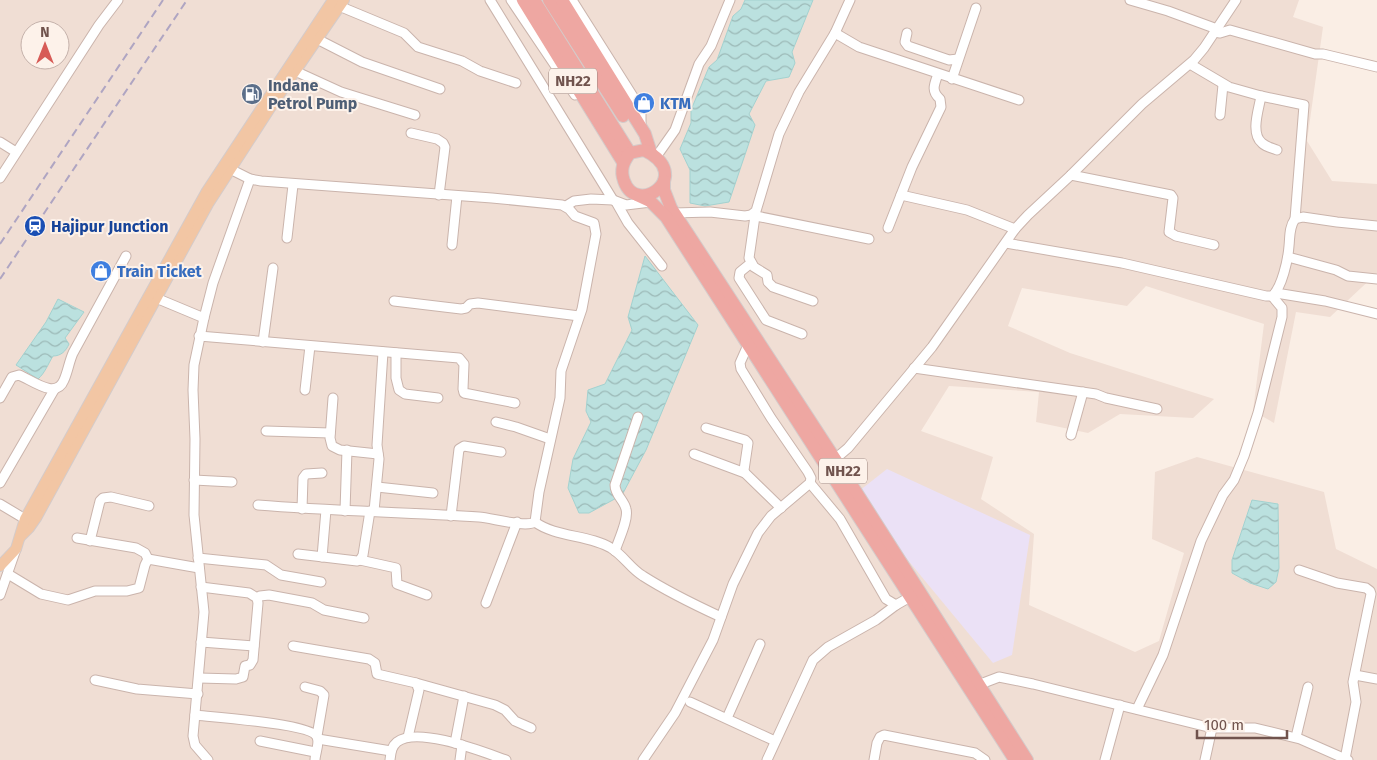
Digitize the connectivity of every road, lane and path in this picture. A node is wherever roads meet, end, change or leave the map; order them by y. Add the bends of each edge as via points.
1 (118, 0) edge
2 (490, 0) edge
3 (511, 0) edge
4 (523, 0) edge
5 (534, 0) edge
6 (550, 0) edge
7 (562, 0) edge
8 (572, 0) edge
9 (730, 0) edge
10 (850, 0) edge
11 (1130, 0) edge
12 (1236, 0) edge
13 (338, 2) edge
14 (976, 8) dead end
15 (1216, 30) junction
16 (835, 33) junction
17 (907, 33) dead end
18 (317, 39) junction
19 (958, 59) junction
20 (1190, 64) junction
21 (1377, 67) edge
22 (295, 71) junction
23 (938, 74) junction
24 (952, 79) junction
25 (516, 83) dead end
26 (1222, 85) junction
27 (440, 89) dead end
28 (1261, 96) junction
29 (1018, 100) dead end
30 (415, 115) dead end
31 (1220, 115) dead end
32 (258, 119) junction
33 (642, 129) junction
34 (411, 133) dead end
35 (0, 142) edge
36 (1277, 150) dead end
37 (16, 152) junction
38 (650, 154) junction
39 (624, 155) junction
40 (230, 169) junction
41 (1071, 175) junction
42 (0, 178) edge
43 (250, 179) junction
44 (664, 181) junction
45 (293, 185) junction
46 (439, 194) junction
47 (637, 195) junction
48 (901, 195) junction
49 (457, 196) junction
50 (615, 201) junction
51 (652, 202) junction
52 (566, 206) junction
53 (674, 213) junction
54 (753, 216) junction
55 (1295, 219) junction
56 (1377, 226) edge
57 (888, 228) dead end
58 (1015, 229) junction
59 (287, 238) dead end
60 (869, 239) dead end
61 (1006, 243) junction
62 (1214, 244) dead end
63 (452, 245) dead end
64 (126, 256) dead end
65 (1288, 257) junction
66 (751, 263) junction
67 (662, 266) dead end
68 (273, 268) dead end
69 (1377, 279) edge
70 (1274, 294) junction
71 (156, 298) junction
72 (394, 301) dead end
73 (813, 301) dead end
74 (1377, 314) edge
75 (579, 316) junction
76 (204, 318) junction
77 (802, 334) dead end
78 (199, 336) junction
79 (263, 342) junction
80 (748, 344) junction
81 (310, 346) junction
82 (383, 352) junction
83 (396, 353) junction
84 (914, 368) junction
85 (54, 390) junction
86 (305, 390) dead end
87 (1083, 392) junction
88 (0, 398) edge
89 (333, 398) dead end
90 (438, 398) dead end
91 (515, 403) dead end
92 (1157, 409) dead end
93 (638, 418) dead end
94 (496, 422) dead end
95 (706, 428) dead end
96 (266, 430) dead end
97 (330, 433) junction
98 (1071, 435) dead end
99 (550, 439) junction
100 (347, 450) junction
101 (501, 452) dead end
102 (378, 454) junction
103 (694, 454) dead end
104 (836, 459) junction
105 (322, 473) dead end
106 (745, 473) junction
107 (194, 480) junction
108 (232, 482) dead end
109 (810, 483) junction
110 (0, 484) edge
111 (377, 487) junction
112 (433, 493) dead end
113 (0, 504) edge
114 (149, 506) dead end
115 (258, 506) dead end
116 (781, 508) junction
117 (302, 509) junction
118 (326, 510) junction
119 (345, 510) junction
120 (372, 511) junction
121 (451, 516) junction
122 (25, 519) junction
123 (517, 522) junction
124 (535, 522) junction
125 (20, 537) junction
126 (76, 538) dead end
127 (90, 541) junction
128 (615, 551) junction
129 (298, 554) dead end
130 (322, 557) junction
131 (148, 558) junction
132 (198, 558) junction
133 (360, 560) junction
134 (199, 568) junction
135 (4, 570) edge
136 (1299, 570) dead end
137 (321, 582) dead end
138 (201, 586) junction
139 (427, 594) dead end
140 (0, 595) edge
141 (910, 597) junction
142 (257, 598) junction
143 (486, 602) dead end
144 (896, 605) junction
145 (721, 617) junction
146 (364, 618) dead end
147 (201, 642) junction
148 (760, 644) dead end
149 (254, 646) junction
150 (293, 646) dead end
151 (1355, 675) junction
152 (199, 678) junction
153 (1377, 678) edge
154 (95, 680) dead end
155 (416, 683) junction
156 (978, 684) junction
157 (305, 687) dead end
158 (1308, 687) dead end
159 (198, 694) junction
160 (464, 696) junction
161 (690, 702) dead end
162 (1120, 705) junction
163 (1137, 709) junction
164 (195, 715) junction
165 (727, 718) junction
166 (531, 728) dead end
167 (1212, 728) junction
168 (408, 737) junction
169 (1296, 737) junction
170 (318, 738) junction
171 (260, 741) dead end
172 (775, 741) junction
173 (459, 744) junction
174 (315, 756) edge
175 (391, 756) edge
176 (1346, 759) edge
177 (208, 760) edge
178 (460, 760) edge
179 (506, 760) edge
180 (644, 760) edge
181 (767, 760) edge
182 (874, 760) edge
183 (986, 760) edge
184 (1015, 760) edge
185 (1026, 760) edge
186 (1104, 760) edge
187 (1205, 760) edge

1 - 37 street
2 - 50 street
3 - 39 street via 603,137
4 - 39 highway, NH22
5 - 39 highway via 613,125
6 - 38 highway
7 - 33 highway, NH22
8 - 33 street via 637,103
9 - 38 street via 711,46 699,64 675,130
10 - 16 street
11 - 15 street
12 - 15 street
13 - 18 main road
13 - 25 street via 404,32 418,47
13 - 32 main road
14 - 19 street
15 - 20 street
15 - 21 street via 1220,33 1230,30 1315,54
16 - 23 street via 859,47
16 - 54 street via 799,92 779,134
17 - 19 street via 905,42 908,46 949,60
18 - 22 main road
18 - 27 street via 362,62
19 - 24 street
20 - 26 street
20 - 41 street via 1142,104
22 - 30 street via 340,92
22 - 32 main road
23 - 24 street
23 - 48 street via 933,88 941,107
24 - 29 street
26 - 28 street
26 - 31 street
28 - 36 street via 1257,135 1261,143
28 - 55 street via 1304,105
32 - 40 main road
32 - 122 main road via 207,191
33 - 38 highway, NH22
34 - 46 street via 443,143
35 - 37 street
37 - 42 street
38 - 39 highway
38 - 44 highway, NH22 via 663,164
39 - 47 highway, NH22 via 624,180
40 - 43 street
40 - 71 main road
41 - 58 street
41 - 62 street via 1171,195 1169,232
43 - 45 street
43 - 76 street
44 - 47 highway via 653,194
44 - 53 highway, NH22 via 664,190
45 - 46 street
45 - 59 street
46 - 49 street
47 - 51 highway, NH22
48 - 57 street
48 - 58 street via 967,210
49 - 52 street
49 - 63 street
50 - 51 street via 626,205
50 - 52 street via 574,201
50 - 67 street
51 - 80 highway, NH22 via 666,216
52 - 75 street via 575,216 594,224 596,230
53 - 54 street via 703,211
53 - 104 highway, NH22
54 - 60 street
54 - 66 street
55 - 56 street via 1304,216
55 - 65 street
58 - 61 street
61 - 70 street via 1122,263 1266,296
61 - 84 street
64 - 85 street via 73,353 61,385
65 - 69 street via 1348,276
65 - 70 street
66 - 73 street via 767,275 773,287
66 - 77 street via 740,272 739,278 766,320
68 - 79 street
70 - 74 street via 1324,301
70 - 163 street via 1282,308 1282,317 1246,451 1201,541 1163,655
71 - 76 street
71 - 125 main road via 36,518
72 - 75 street via 461,309 478,303
75 - 99 street via 561,371 560,398
76 - 78 street
78 - 79 street
78 - 107 street via 193,390
79 - 81 street
80 - 109 street via 741,369 808,472
80 - 141 highway, NH22
81 - 82 street
81 - 86 street
82 - 83 street
82 - 102 street
83 - 90 street via 399,390 405,394
83 - 91 street via 460,358 464,364 464,393
84 - 87 street
84 - 104 street
85 - 88 street via 19,375 12,377
85 - 110 street
87 - 92 street
87 - 98 street
89 - 97 street
93 - 128 street via 615,485 627,512
94 - 99 street
95 - 106 street via 745,440 748,444
96 - 97 street
97 - 100 street via 332,446
99 - 124 street
100 - 102 street
100 - 119 street
101 - 121 street via 464,446 459,449
102 - 111 street
103 - 106 street
104 - 156 highway, NH22
105 - 117 street via 306,474 303,478
106 - 116 street
107 - 108 street
107 - 132 street
109 - 116 street
109 - 144 street via 840,519 886,599
111 - 112 street
111 - 120 street
113 - 122 street
114 - 127 street via 103,498
115 - 117 street
116 - 145 street via 758,533
117 - 118 street
118 - 119 street
118 - 130 street
119 - 120 street
120 - 121 street
120 - 133 street
121 - 123 street
122 - 125 main road
123 - 124 street
123 - 143 street
124 - 128 street
125 - 135 main road
126 - 127 street
127 - 131 street via 136,548
128 - 145 street via 642,576
129 - 130 street
130 - 133 street
131 - 134 street
131 - 135 street via 139,588 94,591 68,600 41,594
132 - 134 street
132 - 137 street via 266,565 281,575
133 - 139 street via 396,568 397,584
134 - 138 street
135 - 140 street
136 - 151 street via 1370,590 1371,600
138 - 142 street via 249,593
138 - 147 street via 204,612
141 - 144 street
141 - 184 highway, NH22
142 - 146 street via 269,595 312,603 324,610
142 - 149 street
144 - 172 street via 828,647 813,660
145 - 180 street via 713,640 675,714
147 - 149 street
147 - 152 street
148 - 165 street
149 - 152 street via 252,663 245,666 240,679
150 - 155 street via 369,659 376,663 377,674
151 - 153 street
151 - 176 street via 1356,702
152 - 159 street
154 - 159 street via 137,689
155 - 160 street
155 - 168 street via 419,690
156 - 162 street via 1000,677
156 - 185 highway, NH22
157 - 170 street via 324,695
158 - 169 street
159 - 164 street
160 - 166 street via 501,707 514,721
160 - 173 street
161 - 165 street
162 - 163 street
162 - 186 street
163 - 167 street
164 - 170 street via 279,724 309,731
164 - 177 street via 195,745
165 - 172 street
167 - 169 street via 1255,728
167 - 187 street
168 - 173 street
168 - 175 street via 398,741
169 - 176 street
170 - 174 street
170 - 175 street
171 - 174 street
172 - 181 street
173 - 178 street
173 - 179 street
182 - 183 street via 877,743 884,735 975,753

